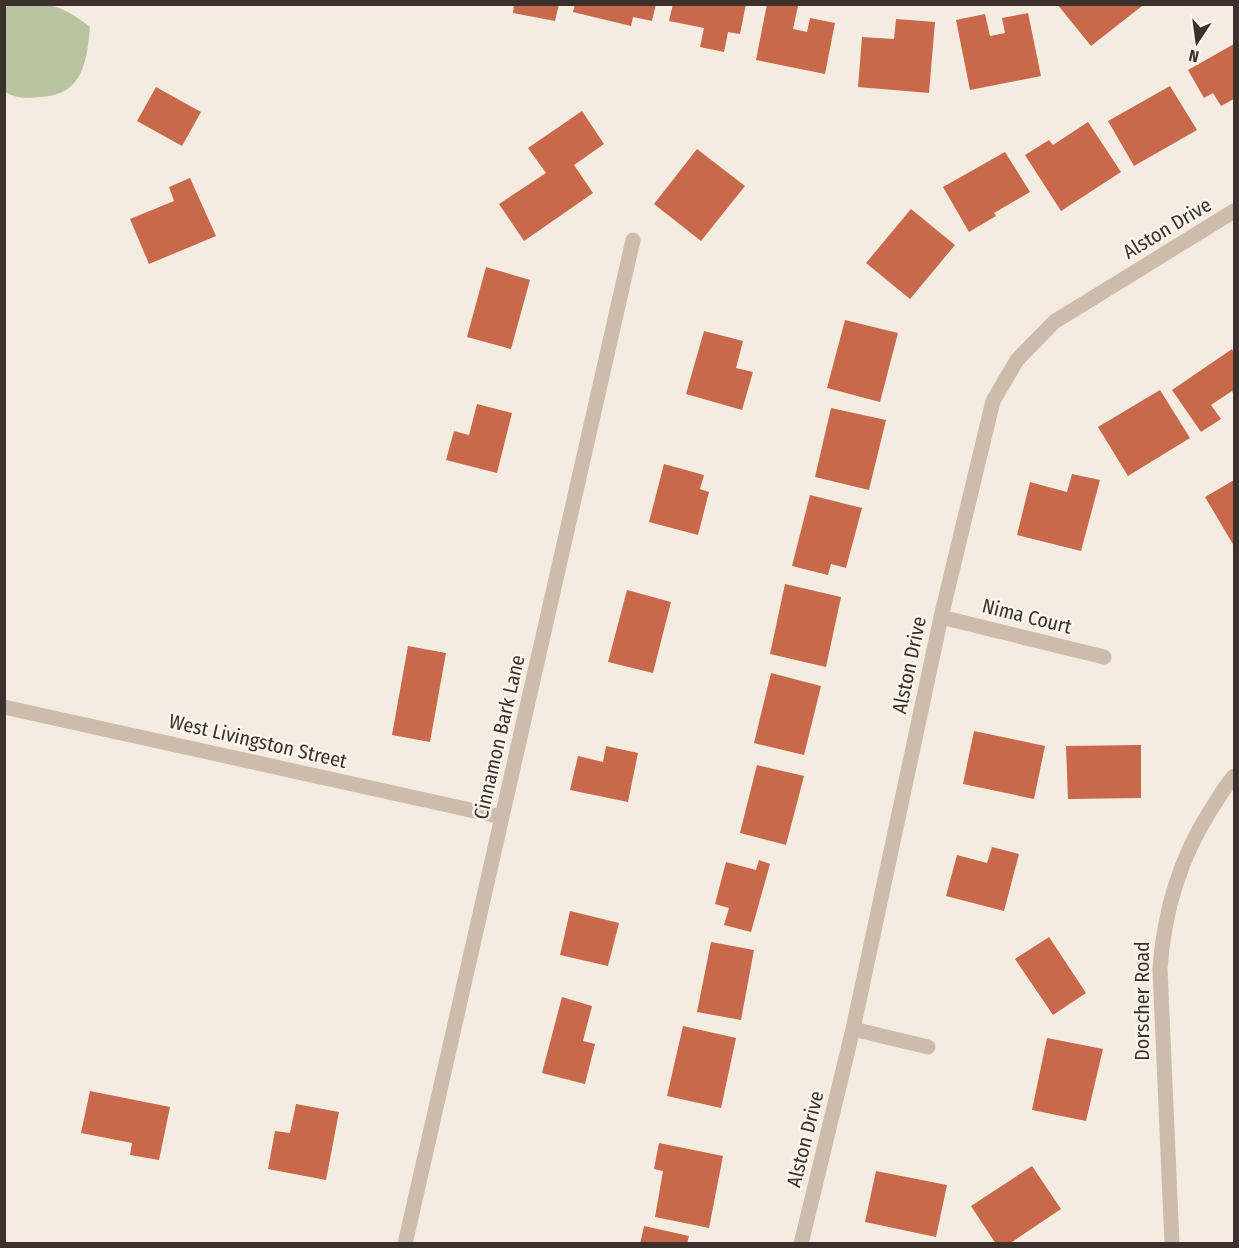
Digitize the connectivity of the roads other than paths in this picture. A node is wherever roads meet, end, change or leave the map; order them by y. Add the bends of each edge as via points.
1 (1234, 211) edge
2 (633, 240) dead end
3 (940, 617) junction
4 (1104, 657) dead end
5 (4, 707) edge
6 (1234, 776) edge
7 (502, 817) junction
8 (853, 1029) junction
9 (928, 1047) dead end
10 (405, 1244) edge
11 (801, 1244) edge
12 (1172, 1244) edge

1 - 3 street, Alston Drive via 1054,322 1017,360 993,401
2 - 7 street, Cinnamon Bark Lane
3 - 4 street, Nima Court
3 - 8 street, Alston Drive
5 - 7 street, West Livingston Street
6 - 12 street, Dorscher Road via 1184,856 1162,934 1160,969
7 - 10 street, Cinnamon Bark Lane
8 - 9 street
8 - 11 street, Alston Drive

